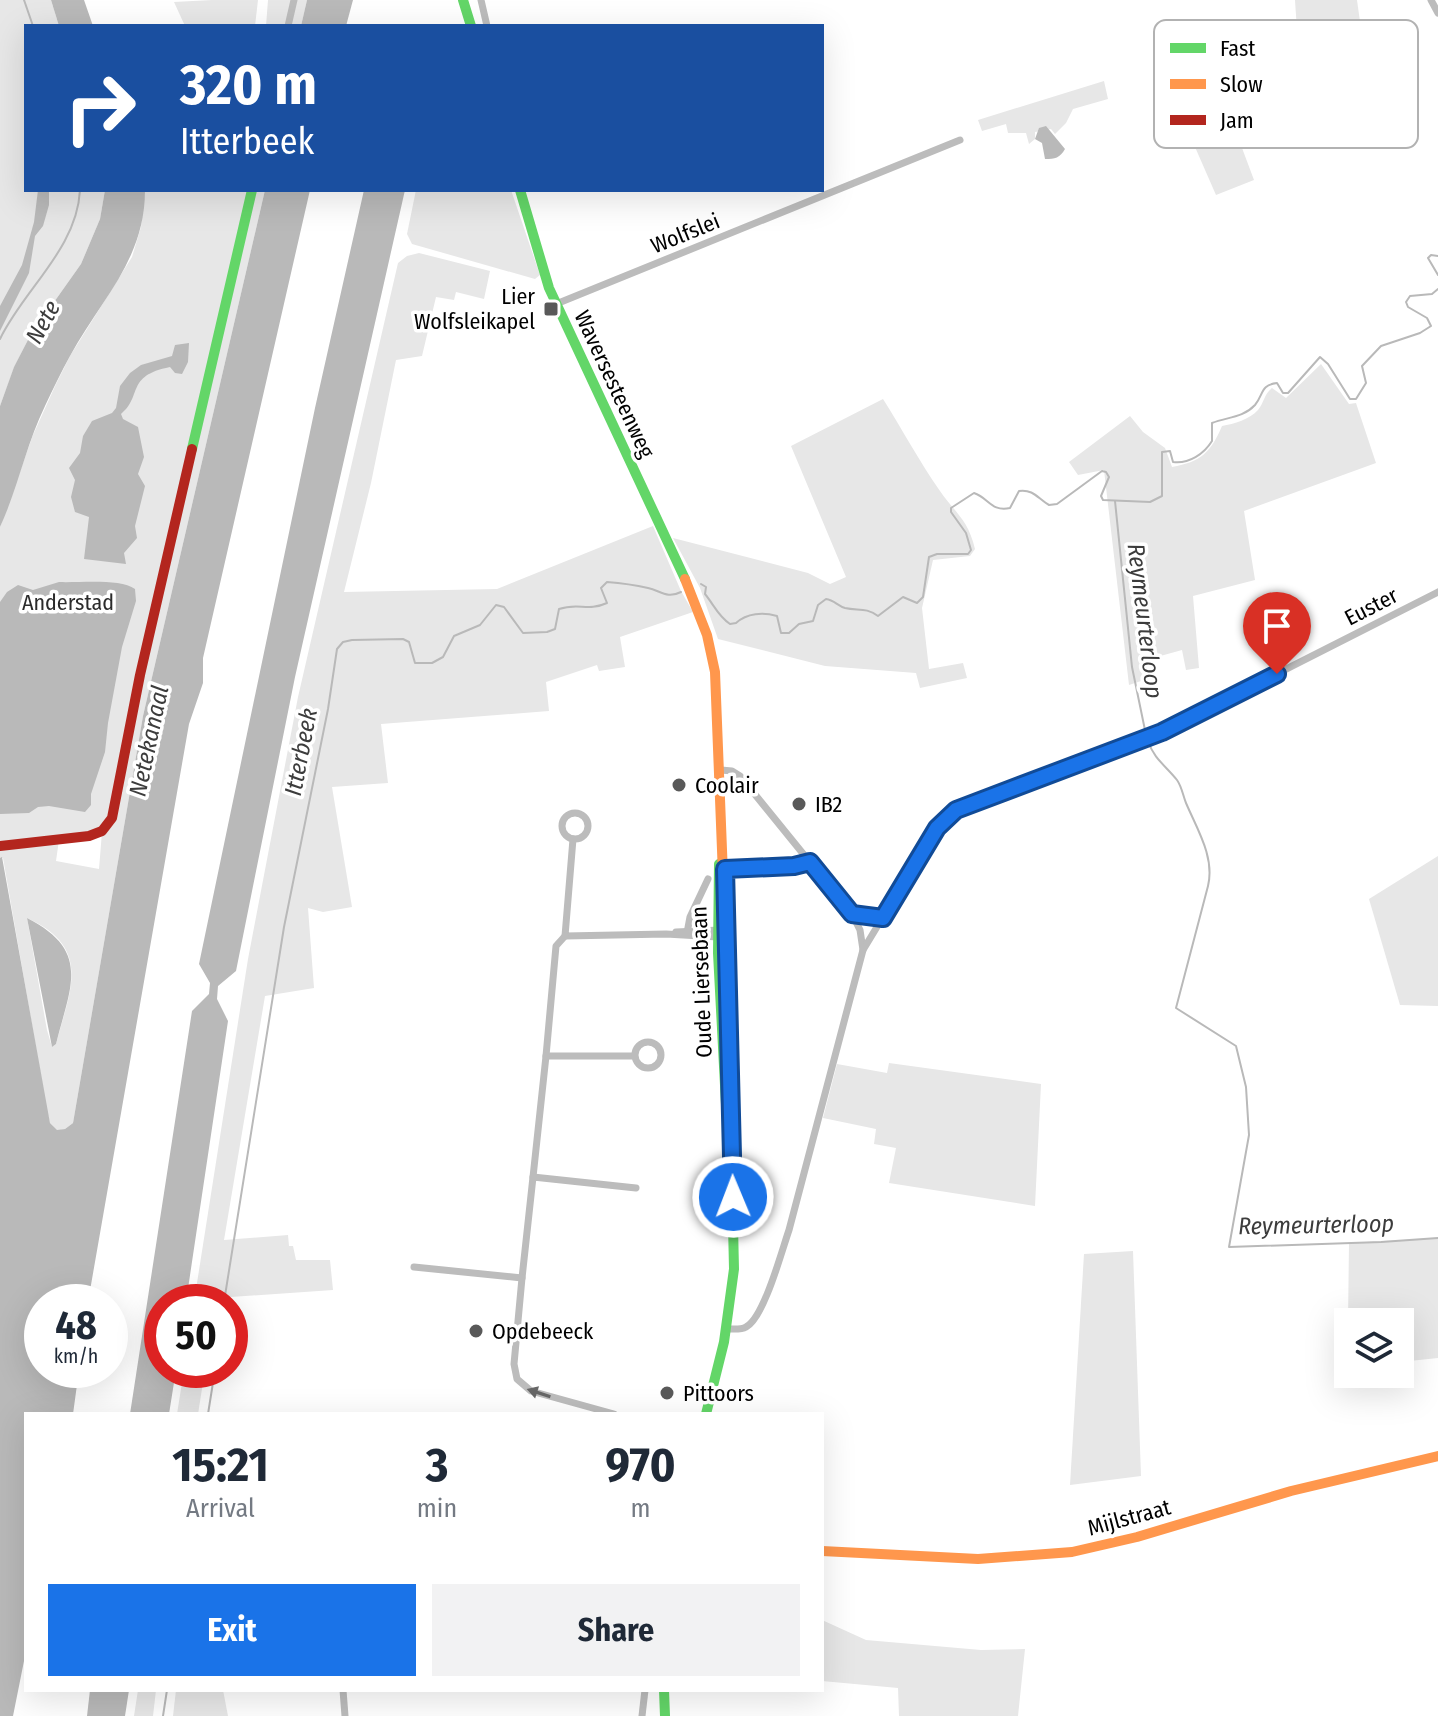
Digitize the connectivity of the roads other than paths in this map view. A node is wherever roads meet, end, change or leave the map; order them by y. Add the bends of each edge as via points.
1 (294, 0) edge
2 (463, 0) edge
3 (481, 0) edge
4 (1431, 0) edge
5 (1438, 13) edge
6 (288, 24) edge
7 (470, 24) edge
8 (487, 24) edge
9 (960, 140) dead end
10 (252, 192) edge
11 (521, 192) edge
12 (556, 304) junction
13 (690, 589) joint
14 (1438, 592) edge
15 (721, 770) junction
16 (722, 816) junction
17 (573, 839) dead end
18 (0, 846) edge
19 (810, 862) junction
20 (725, 869) junction
21 (708, 879) dead end
22 (852, 914) junction
23 (883, 918) junction
24 (721, 932) junction
25 (687, 933) junction
26 (565, 936) junction
27 (863, 950) junction
28 (546, 1056) junction
29 (634, 1056) dead end
30 (533, 1177) junction
31 (636, 1188) dead end
32 (414, 1267) dead end
33 (522, 1278) junction
34 (728, 1329) junction
35 (607, 1412) edge
36 (707, 1412) edge
37 (1438, 1456) edge
38 (824, 1551) edge
39 (343, 1692) edge
40 (645, 1692) edge
41 (664, 1692) edge
42 (345, 1716) edge
43 (642, 1716) edge
44 (665, 1716) edge

1 - 6 street
2 - 7 main road
3 - 8 street
4 - 5 street
9 - 12 street, Wolfslei
10 - 18 main road via 112,818 102,831 89,836
11 - 12 main road, Waversesteenweg
12 - 13 main road, Waversesteenweg
13 - 15 main road, Oude Liersebaan via 715,672
14 - 23 street, Euster via 1162,732 956,810 937,828
15 - 16 main road, Oude Liersebaan
15 - 19 street via 740,776
16 - 20 main road, Oude Liersebaan
16 - 24 main road, Oude Liersebaan
17 - 26 street
19 - 20 street
19 - 22 street
20 - 24 main road, Oude Liersebaan
21 - 25 street
22 - 23 street
22 - 27 street
23 - 27 street, Euster
24 - 25 street
24 - 34 main road, Oude Liersebaan via 734,1269
25 - 26 street
26 - 28 street via 556,946
27 - 34 street via 774,1273 753,1322 743,1329
28 - 29 street
28 - 30 street
30 - 31 street
30 - 33 street
32 - 33 street
35 -> 33 street via 531,1391 517,1379
34 - 36 main road, Oude Liersebaan
37 - 38 main road, Mijlstraat via 1075,1552 961,1560
39 - 42 street
40 - 43 street
41 - 44 main road

